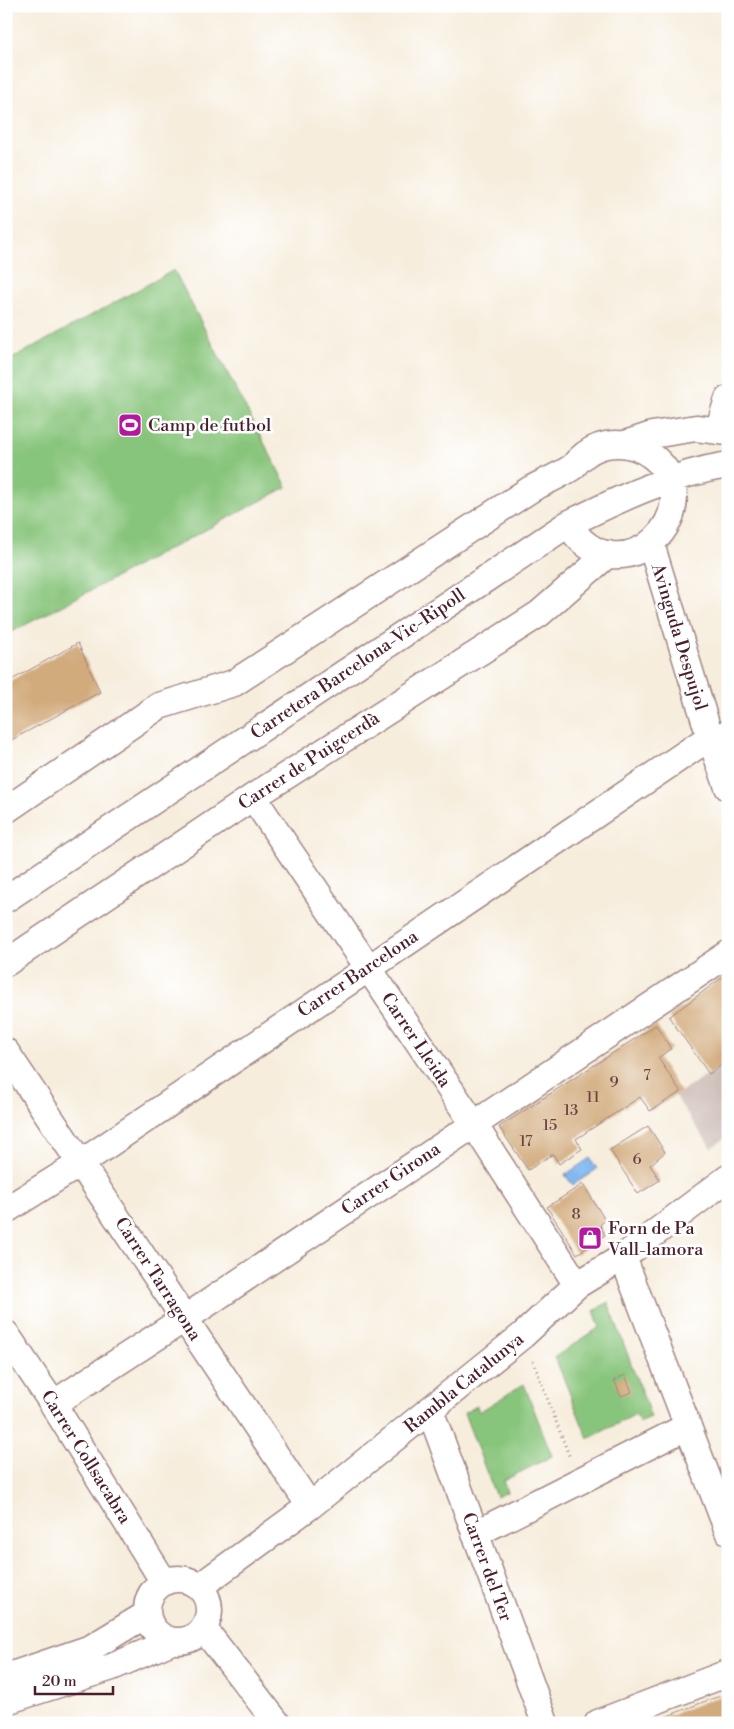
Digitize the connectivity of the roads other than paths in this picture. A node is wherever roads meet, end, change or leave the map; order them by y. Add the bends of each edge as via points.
1 (728, 399) edge
2 (723, 431) edge
3 (625, 444) junction
4 (728, 465) edge
5 (670, 480) junction
6 (568, 524) junction
7 (651, 544) junction
8 (608, 554) junction
9 (719, 735) edge
10 (728, 787) edge
11 (253, 797) junction
12 (6, 810) edge
13 (6, 899) edge
14 (728, 954) edge
15 (6, 963) edge
16 (367, 968) junction
17 (6, 1052) edge
18 (473, 1124) junction
19 (81, 1162) junction
20 (728, 1178) edge
21 (6, 1210) edge
22 (622, 1257) junction
23 (577, 1286) junction
24 (184, 1319) junction
25 (6, 1334) edge
26 (53, 1404) junction
27 (430, 1410) junction
28 (688, 1426) junction
29 (310, 1506) junction
30 (728, 1531) edge
31 (475, 1534) junction
32 (164, 1582) junction
33 (200, 1587) junction
34 (147, 1614) junction
35 (204, 1629) junction
36 (172, 1641) junction
37 (728, 1673) edge
38 (6, 1677) edge
39 (6, 1701) edge
40 (277, 1723) edge
41 (544, 1723) edge
42 (598, 1723) edge

1 - 2 street
2 - 3 street via 696,428 652,435
3 - 5 street via 637,447 657,460
3 - 12 street via 596,448 573,467 531,489 234,683 159,706
4 - 5 street, Carretera Barcelona-Vic-Ripoll
5 - 6 street, Carretera Barcelona-Vic-Ripoll via 621,498
5 - 7 street via 673,494 669,522
6 - 8 street via 585,544
6 - 13 street, Carretera Barcelona-Vic-Ripoll
7 - 8 street via 638,552
7 - 9 street, Avinguda Despujol
8 - 11 street, Carrer de Puigcerdà via 539,614
9 - 10 street, Avinguda Despujol
9 - 16 street, Carrer Barcelona
11 - 15 street, Carrer de Puigcerdà
11 - 16 street, Carrer Lleida
14 - 18 street, Carrer Girona
16 - 18 street, Carrer Lleida
16 - 19 street, Carrer Barcelona
17 - 19 street, Carrer Tarragona
18 - 23 street, Carrer Lleida
18 - 24 street, Carrer Girona
19 - 21 street, Carrer Barcelona
19 - 24 street, Carrer Tarragona
20 - 22 street, Rambla Catalunya
22 - 23 street, Rambla Catalunya
22 - 28 street
23 - 27 street, Rambla Catalunya via 523,1335
24 - 26 street, Carrer Girona
24 - 29 street, Carrer Tarragona
25 - 26 street, Carrer Collsacabra
26 - 32 street, Carrer Collsacabra
27 - 29 street, Rambla Catalunya
27 - 31 street, Carrer del Ter
28 - 30 street
28 - 31 street
29 - 33 street, Rambla Catalunya
31 - 41 street, Carrer del Ter
32 - 33 street via 176,1578 189,1580
32 - 34 street via 148,1601
33 - 35 street via 210,1607
34 - 36 street via 151,1626 160,1636
34 - 38 street via 91,1648
35 - 36 street via 195,1637
35 - 40 street
36 - 39 street via 112,1667
37 - 42 street

